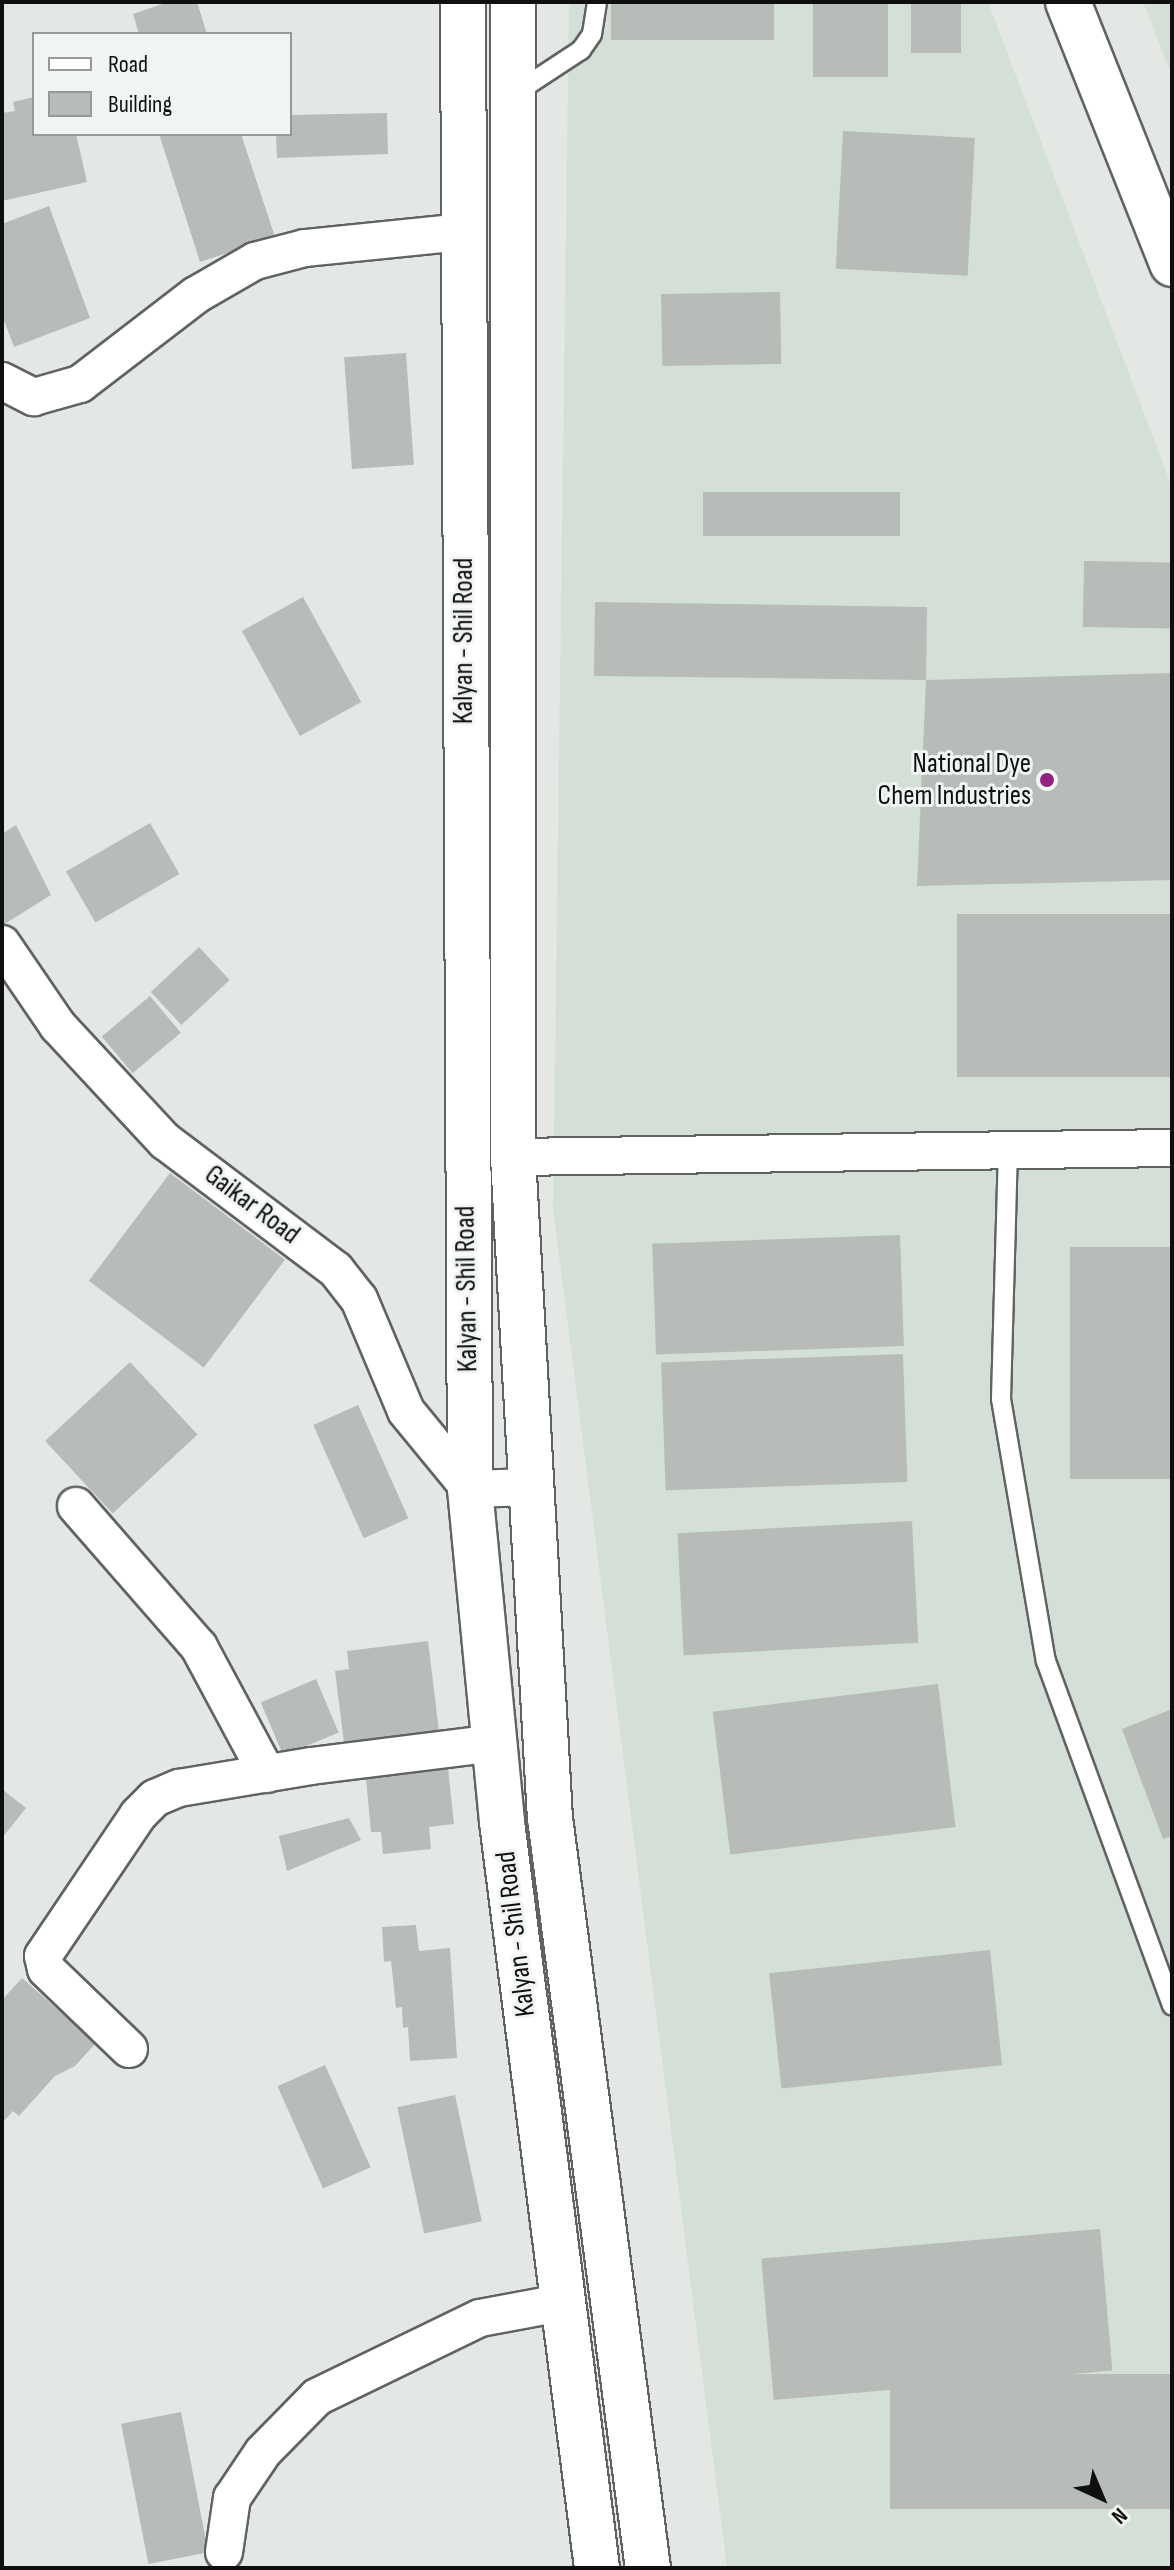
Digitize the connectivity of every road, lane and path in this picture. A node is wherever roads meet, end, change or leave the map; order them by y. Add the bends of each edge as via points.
1 (463, 2) edge
2 (513, 2) edge
3 (597, 2) edge
4 (1068, 2) edge
5 (513, 95) junction
6 (463, 232) junction
7 (1172, 264) edge
8 (2, 381) edge
9 (2, 944) edge
10 (1008, 1148) junction
11 (1172, 1148) edge
12 (513, 1157) junction
13 (532, 1487) junction
14 (470, 1489) junction
15 (76, 1506) dead end
16 (495, 1743) junction
17 (267, 1774) junction
18 (1172, 2006) edge
19 (129, 2049) dead end
20 (561, 2303) junction
21 (224, 2552) dead end
22 (597, 2568) edge
23 (648, 2568) edge

1 - 6 main road, Kalyan - Shil Road
2 - 5 main road, Kalyan - Shil Road
3 - 5 lane via 592,34 581,50
4 - 7 main road
5 - 12 main road, Kalyan - Shil Road
6 - 8 street via 305,248 255,261 196,295 80,384 34,397
6 - 14 main road, Kalyan - Shil Road
9 - 14 street, Gaikar Road via 58,1026 165,1141 336,1270 359,1299 406,1411
10 - 11 street
10 - 12 street
10 - 18 lane via 1001,1399 1046,1661
12 - 13 main road, Kalyan - Shil Road
13 - 14 street
13 - 23 main road, Kalyan - Shil Road via 550,1818
14 - 16 main road, Kalyan - Shil Road
15 - 17 street via 199,1647
16 - 17 street
16 - 20 main road, Kalyan - Shil Road
17 - 19 street via 179,1788 155,1798 138,1815 43,1956 46,1969
20 - 21 street via 480,2318 317,2397 263,2452 232,2498
20 - 22 main road, Kalyan - Shil Road

